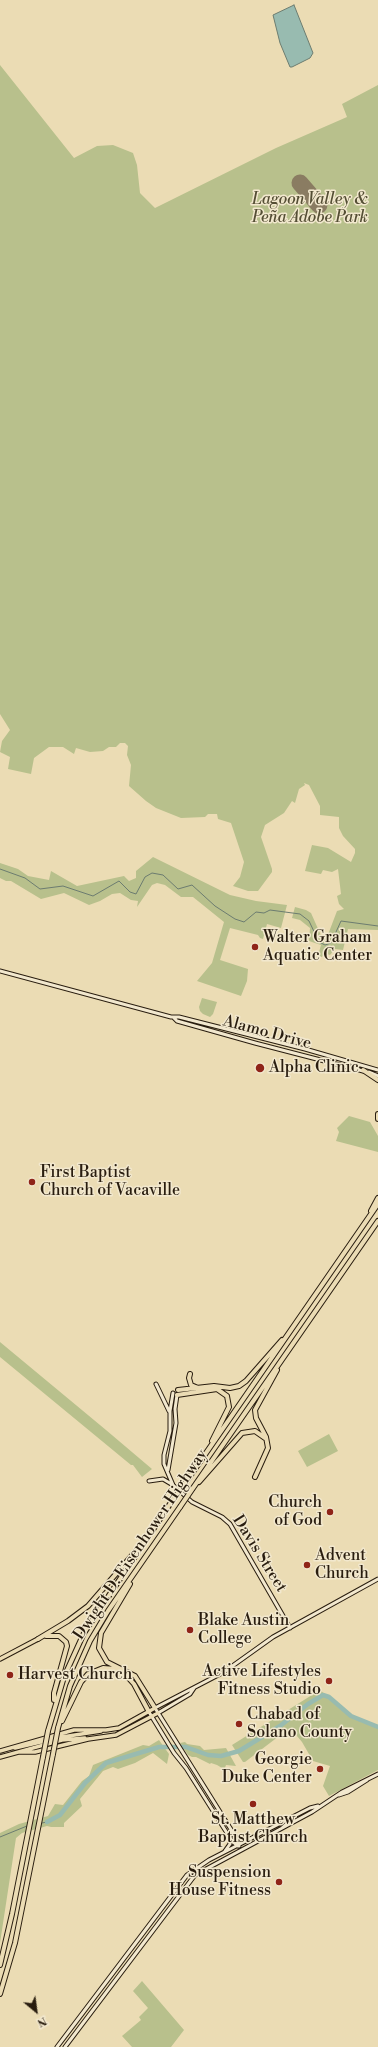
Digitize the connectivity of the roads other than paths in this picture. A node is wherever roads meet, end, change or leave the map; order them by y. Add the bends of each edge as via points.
1 (0, 970) edge
2 (174, 1018) junction
3 (363, 1070) junction
4 (378, 1070) edge
5 (378, 1076) edge
6 (378, 1080) edge
7 (378, 1114) edge
8 (378, 1119) edge
9 (378, 1198) edge
10 (378, 1204) edge
11 (368, 1219) junction
12 (378, 1221) edge
13 (288, 1334) junction
14 (279, 1364) junction
15 (190, 1374) dead end
16 (156, 1384) dead end
17 (198, 1388) junction
18 (176, 1393) junction
19 (170, 1411) junction
20 (267, 1441) junction
21 (209, 1448) junction
22 (168, 1470) junction
23 (255, 1477) dead end
24 (149, 1481) dead end
25 (173, 1485) junction
26 (193, 1488) junction
27 (141, 1546) junction
28 (138, 1567) junction
29 (378, 1579) edge
30 (290, 1628) junction
31 (38, 1639) junction
32 (0, 1659) edge
33 (194, 1688) junction
34 (54, 1705) junction
35 (155, 1708) junction
36 (149, 1712) junction
37 (158, 1713) junction
38 (152, 1717) junction
39 (58, 1728) junction
40 (0, 1751) edge
41 (0, 1757) edge
42 (378, 1774) edge
43 (320, 1806) junction
44 (310, 1808) junction
45 (293, 1818) junction
46 (300, 1818) junction
47 (282, 1829) junction
48 (230, 1837) junction
49 (238, 1846) junction
50 (241, 1851) junction
51 (223, 1853) junction
52 (0, 1965) edge
53 (0, 1994) edge
54 (57, 2047) edge
55 (65, 2047) edge

1 - 2 main road, Alamo Drive
2 - 3 main road, Alamo Drive via 219,1033
2 - 4 main road, Alamo Drive via 179,1017 305,1049
3 - 5 main road, Alamo Drive
3 - 6 highway
7 - 8 highway
9 - 11 highway
10 - 11 highway, Dwight D. Eisenhower Highway
11 - 13 highway, Dwight D. Eisenhower Highway
12 - 14 highway, Dwight D. Eisenhower Highway
13 - 17 highway via 242,1384 230,1388
13 - 21 highway, Dwight D. Eisenhower Highway
14 - 20 highway via 254,1413
14 - 26 highway, Dwight D. Eisenhower Highway
15 - 17 highway via 191,1385
16 - 19 main road
17 - 18 highway
18 - 19 main road, Davis Street
18 - 21 highway via 217,1389 227,1396 229,1407
18 - 22 main road, Davis Street via 176,1423
19 - 22 main road, Davis Street via 170,1432 164,1455 164,1464
20 - 23 highway via 266,1456
20 - 26 highway via 255,1431 242,1433
21 - 27 highway, Dwight D. Eisenhower Highway, bridge
22 - 25 main road, Davis Street
24 - 25 main road via 163,1479
25 - 30 main road, Davis Street via 192,1502 222,1517 230,1524
26 - 28 highway, Dwight D. Eisenhower Highway, bridge
27 - 31 highway via 83,1610
27 - 34 highway, Dwight D. Eisenhower Highway via 84,1633 70,1661
28 - 35 highway via 101,1633 98,1644 107,1662 135,1676
28 - 39 highway, Dwight D. Eisenhower Highway via 108,1611 86,1650 70,1686
29 - 30 main road
30 - 33 main road via 224,1672
31 - 32 main road
31 - 34 highway via 56,1634 66,1642 66,1651 54,1693
33 - 35 main road
33 - 37 main road via 190,1694
34 - 52 highway, Dwight D. Eisenhower Highway, bridge
35 - 36 main road
35 - 37 main road
36 - 38 main road
36 - 39 highway via 126,1674 113,1668 103,1668 93,1671 81,1682
36 - 40 main road via 125,1725 106,1730
37 - 38 main road
37 - 49 main road via 237,1839
38 - 41 main road via 111,1736 62,1740
38 - 48 main road
39 - 53 highway, Dwight D. Eisenhower Highway, bridge via 16,1943
42 - 43 main road
43 - 44 main road
43 - 46 main road
44 - 45 main road
44 - 46 main road via 310,1811
45 - 47 main road
45 - 49 main road
46 - 47 main road
47 - 50 main road
48 - 49 main road
48 - 51 main road via 228,1847
49 - 50 main road
49 - 51 main road
50 - 55 main road via 200,1872 189,1882
51 - 54 main road via 186,1876

